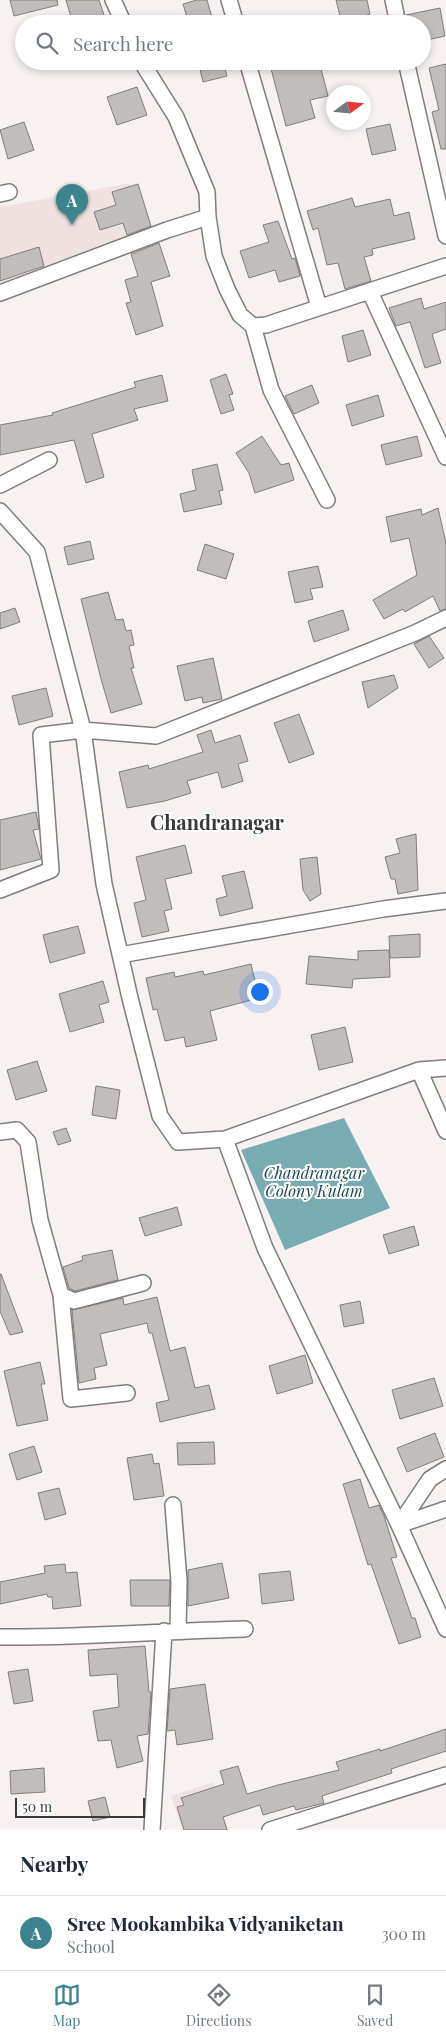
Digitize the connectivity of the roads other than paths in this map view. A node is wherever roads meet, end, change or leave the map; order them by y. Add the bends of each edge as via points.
1 (113, 0) edge
2 (229, 0) edge
3 (392, 0) edge
4 (120, 15) edge
5 (233, 15) edge
6 (396, 15) edge
7 (146, 70) edge
8 (250, 70) edge
9 (408, 70) edge
10 (208, 217) junction
11 (446, 236) edge
12 (446, 266) edge
13 (370, 292) junction
14 (0, 294) edge
15 (319, 307) junction
16 (253, 326) junction
17 (446, 457) edge
18 (49, 460) dead end
19 (0, 485) edge
20 (327, 500) dead end
21 (0, 511) edge
22 (446, 618) edge
23 (83, 730) junction
24 (0, 890) edge
25 (446, 901) edge
26 (120, 955) junction
27 (446, 1068) edge
28 (419, 1070) junction
29 (0, 1132) edge
30 (446, 1132) edge
31 (225, 1139) junction
32 (143, 1283) dead end
33 (61, 1295) junction
34 (127, 1393) dead end
35 (446, 1468) edge
36 (173, 1504) dead end
37 (446, 1509) edge
38 (399, 1525) junction
39 (245, 1629) dead end
40 (446, 1629) edge
41 (171, 1631) junction
42 (0, 1637) edge
43 (446, 1775) edge
44 (152, 1830) edge
45 (270, 1830) edge

1 - 4 street
2 - 5 street
3 - 6 street
7 - 10 street via 179,125 207,192
8 - 15 street
9 - 11 street
10 - 14 street
10 - 16 street via 214,256 227,289 240,315
12 - 13 street
13 - 15 street
13 - 17 street
15 - 16 street via 266,325
16 - 20 street via 271,390
18 - 19 street
21 - 23 street via 37,552
22 - 23 street via 156,736
23 - 24 street via 41,735 51,870
23 - 26 street via 104,884
25 - 26 street
26 - 31 street via 160,1116 178,1142
27 - 28 street
28 - 30 street
28 - 31 street
29 - 33 street via 17,1130 28,1142 40,1220
31 - 38 street via 265,1248
32 - 33 street via 74,1301
33 - 34 street via 71,1399
35 - 38 street via 430,1479
36 - 41 street via 179,1581
37 - 38 street
38 - 40 street
39 - 41 street
41 - 42 street via 50,1638
41 - 44 street
43 - 45 street

